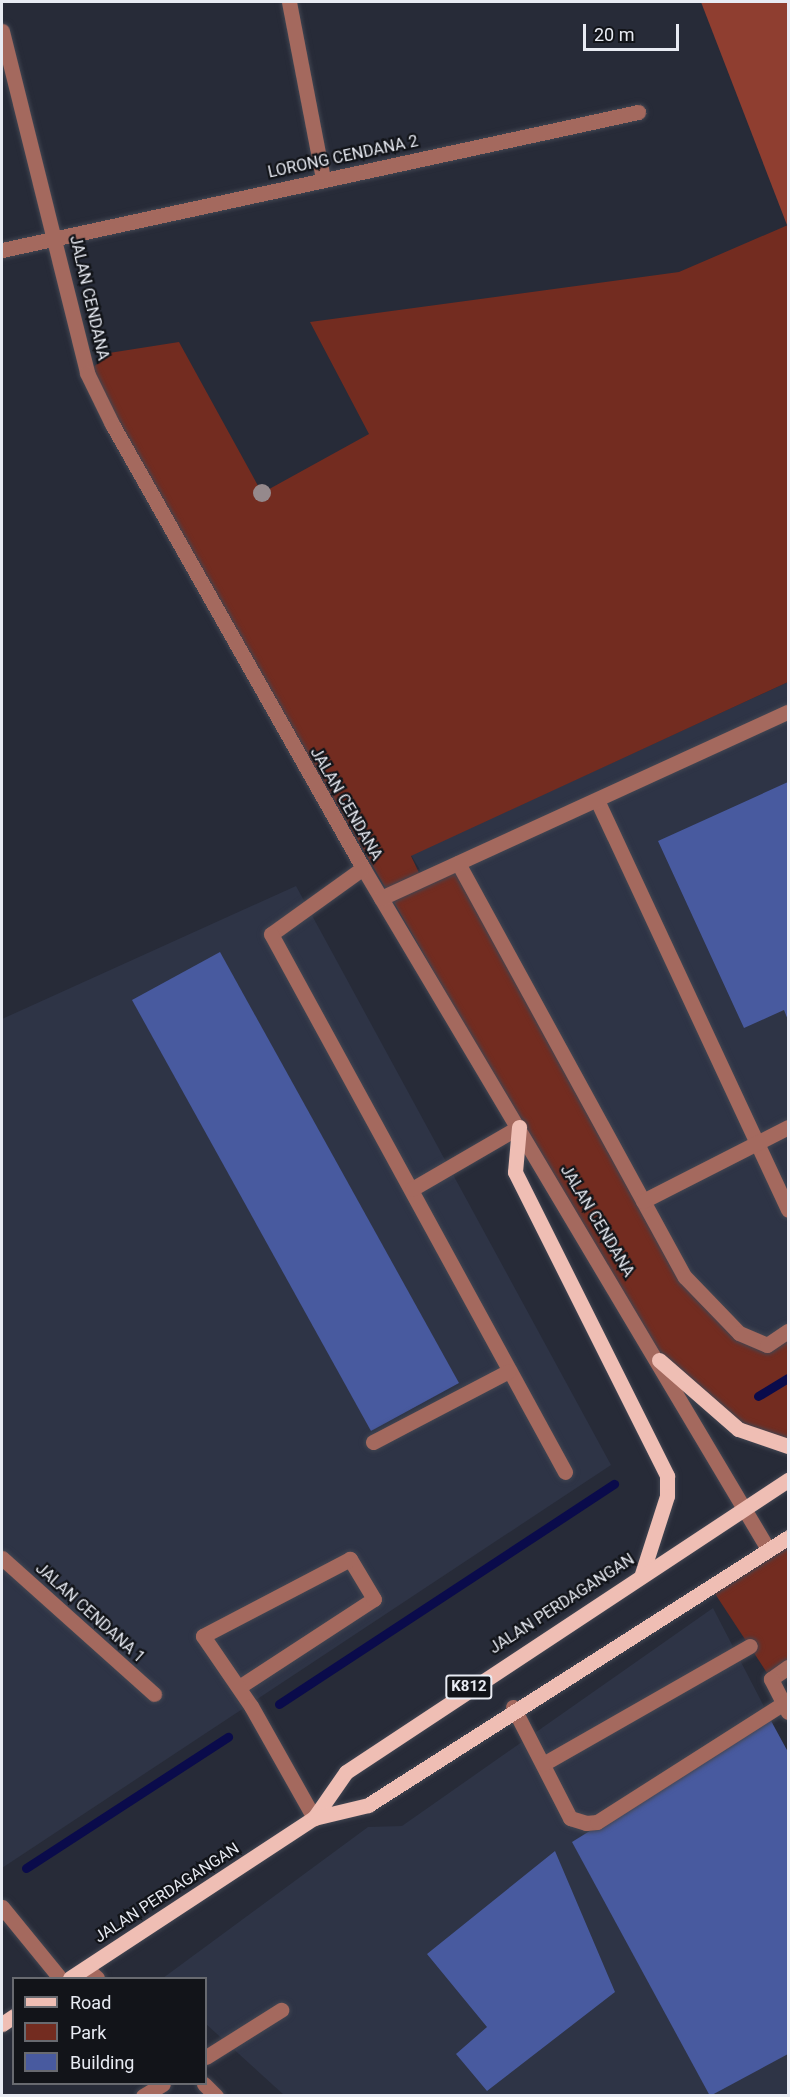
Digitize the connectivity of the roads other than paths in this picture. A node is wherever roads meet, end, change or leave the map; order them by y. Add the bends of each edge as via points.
1 (289, 2) edge
2 (2, 32) edge
3 (638, 111) dead end
4 (323, 180) junction
5 (56, 238) junction
6 (2, 250) edge
7 (789, 712) edge
8 (597, 800) junction
9 (458, 863) junction
10 (363, 868) junction
11 (381, 898) junction
12 (519, 1127) junction
13 (789, 1127) edge
14 (758, 1142) junction
15 (412, 1189) junction
16 (643, 1201) junction
17 (789, 1210) edge
18 (789, 1331) edge
19 (659, 1360) junction
20 (509, 1371) junction
21 (373, 1442) dead end
22 (789, 1446) edge
23 (566, 1472) dead end
24 (789, 1480) edge
25 (742, 1509) junction
26 (789, 1537) edge
27 (768, 1549) junction
28 (2, 1558) edge
29 (642, 1574) junction
30 (750, 1646) dead end
31 (789, 1667) edge
32 (239, 1687) junction
33 (154, 1694) dead end
34 (513, 1707) junction
35 (786, 1707) edge
36 (543, 1764) junction
37 (314, 1818) junction
38 (2, 1907) edge
39 (92, 1973) edge
40 (59, 1977) edge
41 (74, 1977) edge
42 (281, 2010) dead end
43 (207, 2056) edge
44 (161, 2085) edge
45 (205, 2085) edge
46 (143, 2096) edge
47 (216, 2096) edge

1 - 4 street
2 - 5 street, JALAN CENDANA
3 - 4 street, LORONG CENDANA 2
4 - 5 street, LORONG CENDANA 2
5 - 6 street, LORONG CENDANA 2
5 - 10 street, JALAN CENDANA via 87,373 112,424
7 - 8 street
8 - 9 street
8 - 14 street
9 - 11 street
9 - 16 street
10 - 11 street, JALAN CENDANA
10 - 15 street via 271,934
11 - 12 street, JALAN CENDANA
12 - 15 street
12 - 19 street, JALAN CENDANA
12 - 29 main road via 514,1172 667,1476 667,1496
13 - 14 street
14 - 16 street
14 - 17 street
15 - 20 street
16 - 18 street via 685,1277 739,1333 767,1345
19 - 22 main road via 738,1429
19 - 25 street, JALAN CENDANA
20 - 21 street
20 - 23 street
24 - 25 main road, JALAN PERDAGANGAN / K812
25 - 27 street, JALAN CENDANA
25 - 29 main road, JALAN PERDAGANGAN / K812
26 - 27 main road, JALAN PERDAGANGAN / K812
27 - 34 main road, JALAN PERDAGANGAN / K812
28 - 33 street, JALAN CENDANA 1
29 - 37 main road, JALAN PERDAGANGAN / K812 via 346,1772
30 - 36 street
31 - 35 street via 771,1679
32 - 32 street via 374,1599 350,1559 203,1635
32 - 37 street
34 - 36 street
34 - 37 main road, JALAN PERDAGANGAN / K812 via 368,1805
35 - 36 street via 597,1822 570,1818
37 - 39 main road, JALAN PERDAGANGAN / K812
38 - 40 street
39 - 41 main road, JALAN PERDAGANGAN / K812
42 - 43 street
44 - 46 street
45 - 47 street

